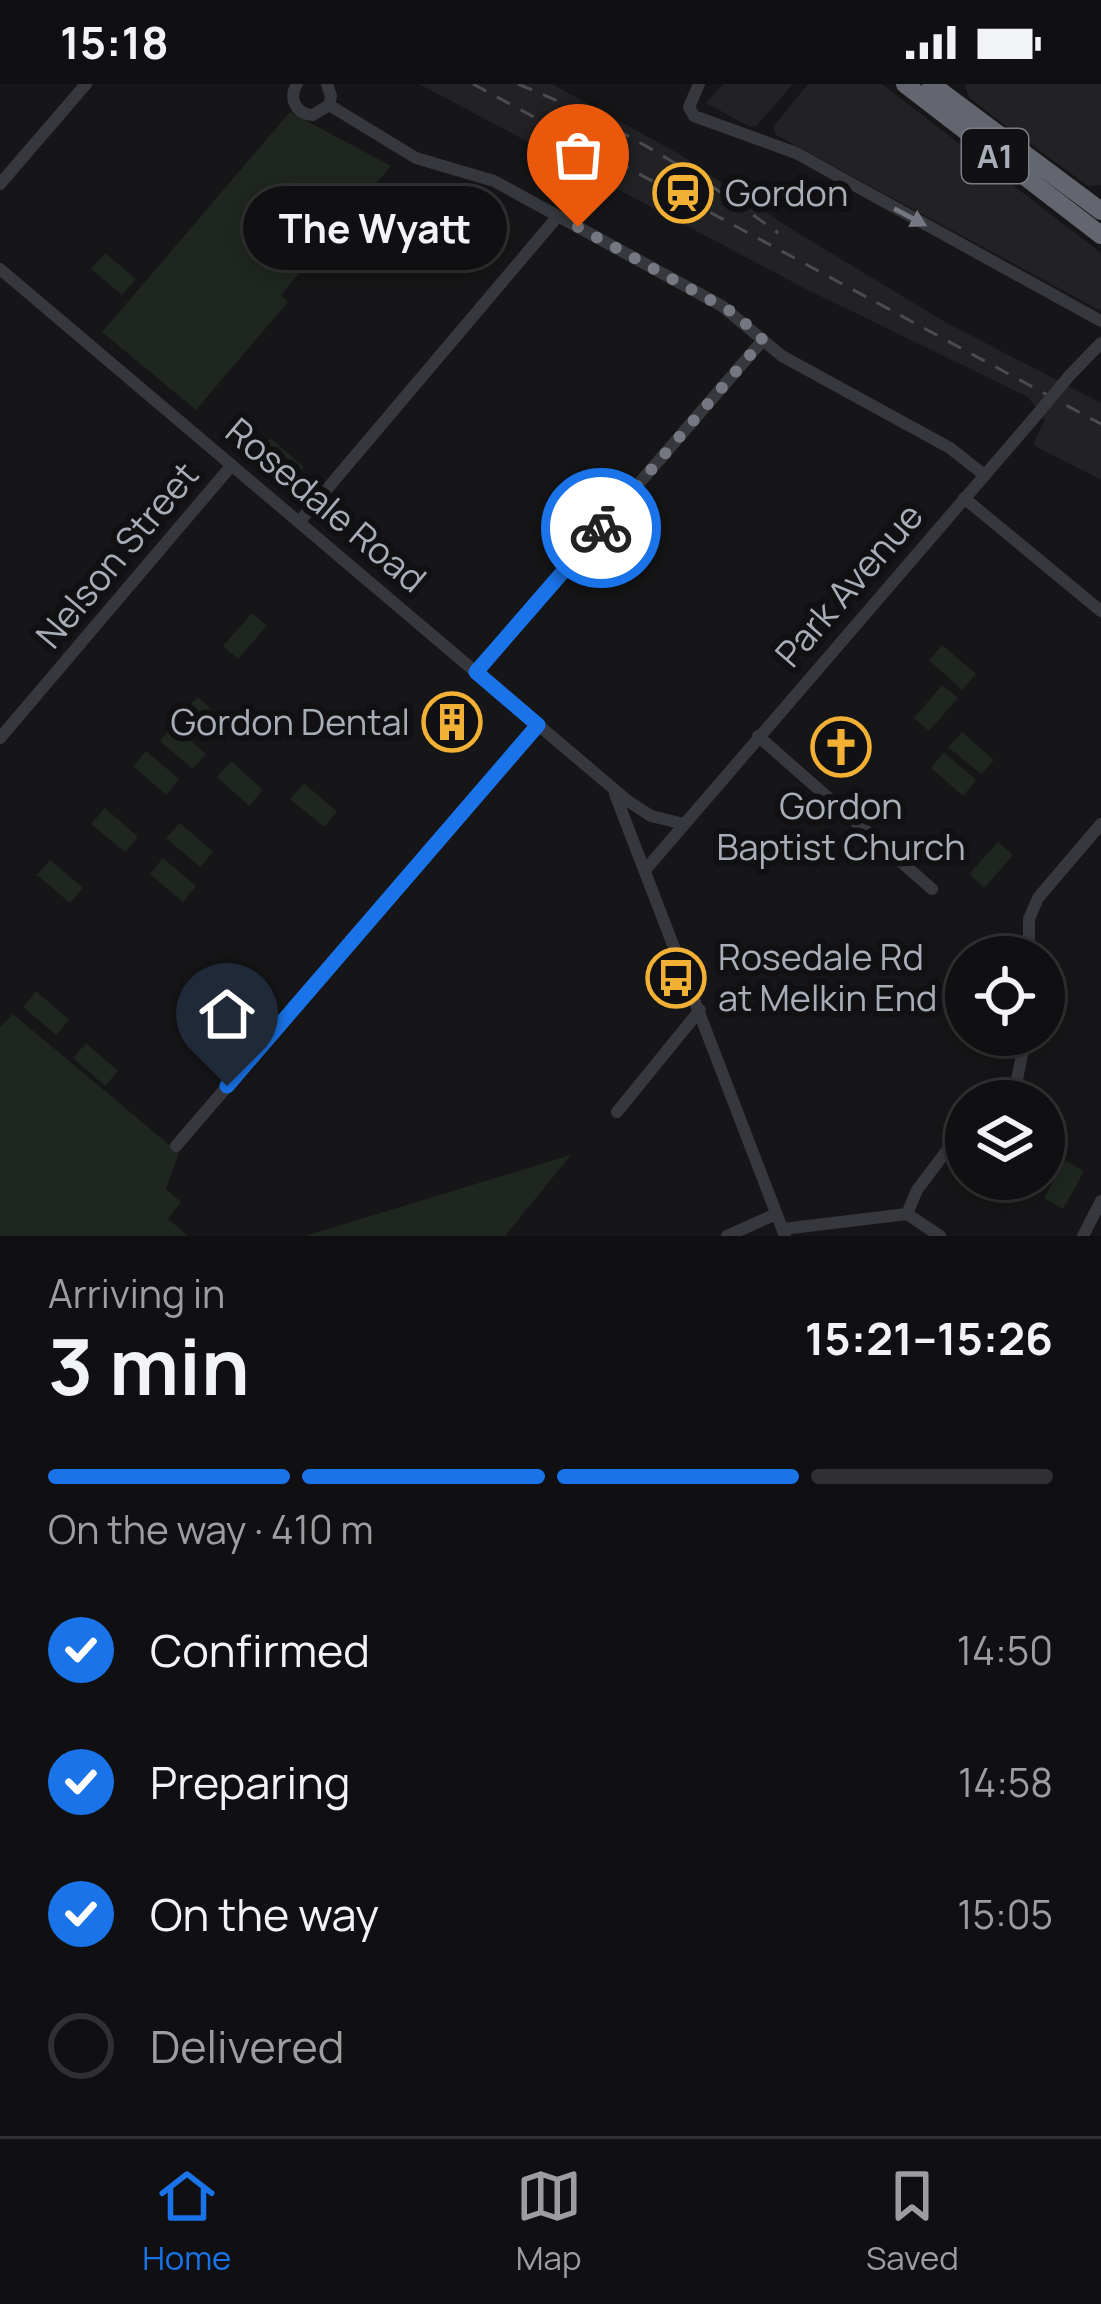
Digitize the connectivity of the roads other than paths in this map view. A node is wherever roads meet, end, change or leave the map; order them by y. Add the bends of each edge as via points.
1 (86, 84) edge
2 (327, 84) edge
3 (904, 84) edge
4 (695, 85) edge
5 (292, 86) edge
6 (936, 86) edge
7 (329, 105) junction
8 (0, 184) edge
9 (558, 216) junction
10 (1098, 218) edge
11 (0, 269) edge
12 (1101, 321) edge
13 (763, 340) junction
14 (1101, 343) edge
15 (232, 465) junction
16 (983, 474) junction
17 (964, 498) junction
18 (299, 522) junction
19 (1101, 611) edge
20 (476, 672) junction
21 (538, 725) junction
22 (758, 736) junction
23 (0, 738) edge
24 (612, 788) junction
25 (684, 824) junction
26 (1101, 824) edge
27 (646, 869) junction
28 (932, 889) dead end
29 (1029, 936) edge
30 (700, 1010) junction
31 (617, 1112) dead end
32 (176, 1146) dead end
33 (945, 1153) edge
34 (1101, 1201) edge
35 (776, 1214) junction
36 (907, 1214) junction
37 (784, 1233) edge
38 (727, 1236) edge
39 (940, 1236) edge
40 (1083, 1236) edge

1 - 8 street
2 - 7 street
3 - 10 highway, A1
4 -> 12 street via 694,116 796,153
5 - 7 street via 304,113
6 - 10 highway, A1
7 - 9 street via 425,163 485,177
9 - 13 street via 734,313
9 - 18 street
11 - 15 street, Rosedale Road
13 - 16 street
13 - 20 street
14 - 16 street, Park Avenue, bridge
15 - 18 street, Rosedale Road
15 - 23 street, Nelson Street
16 - 17 street, Park Avenue
17 - 19 street
17 - 22 street, Park Avenue
18 - 20 street, Rosedale Road
20 - 21 street, Rosedale Road
21 - 24 street, Rosedale Road
21 - 32 street
22 - 25 street, Park Avenue
22 - 28 street
24 - 25 street, Rosedale Road via 651,816
24 - 27 street, Rosedale Road
25 - 27 street, Park Avenue
26 - 29 street via 1038,898
27 - 30 street, Rosedale Road
30 - 31 street
30 - 35 street, Rosedale Road
33 - 36 street
34 - 40 street
35 - 37 street, Rosedale Road
35 - 38 street
36 - 37 street
36 - 39 street

